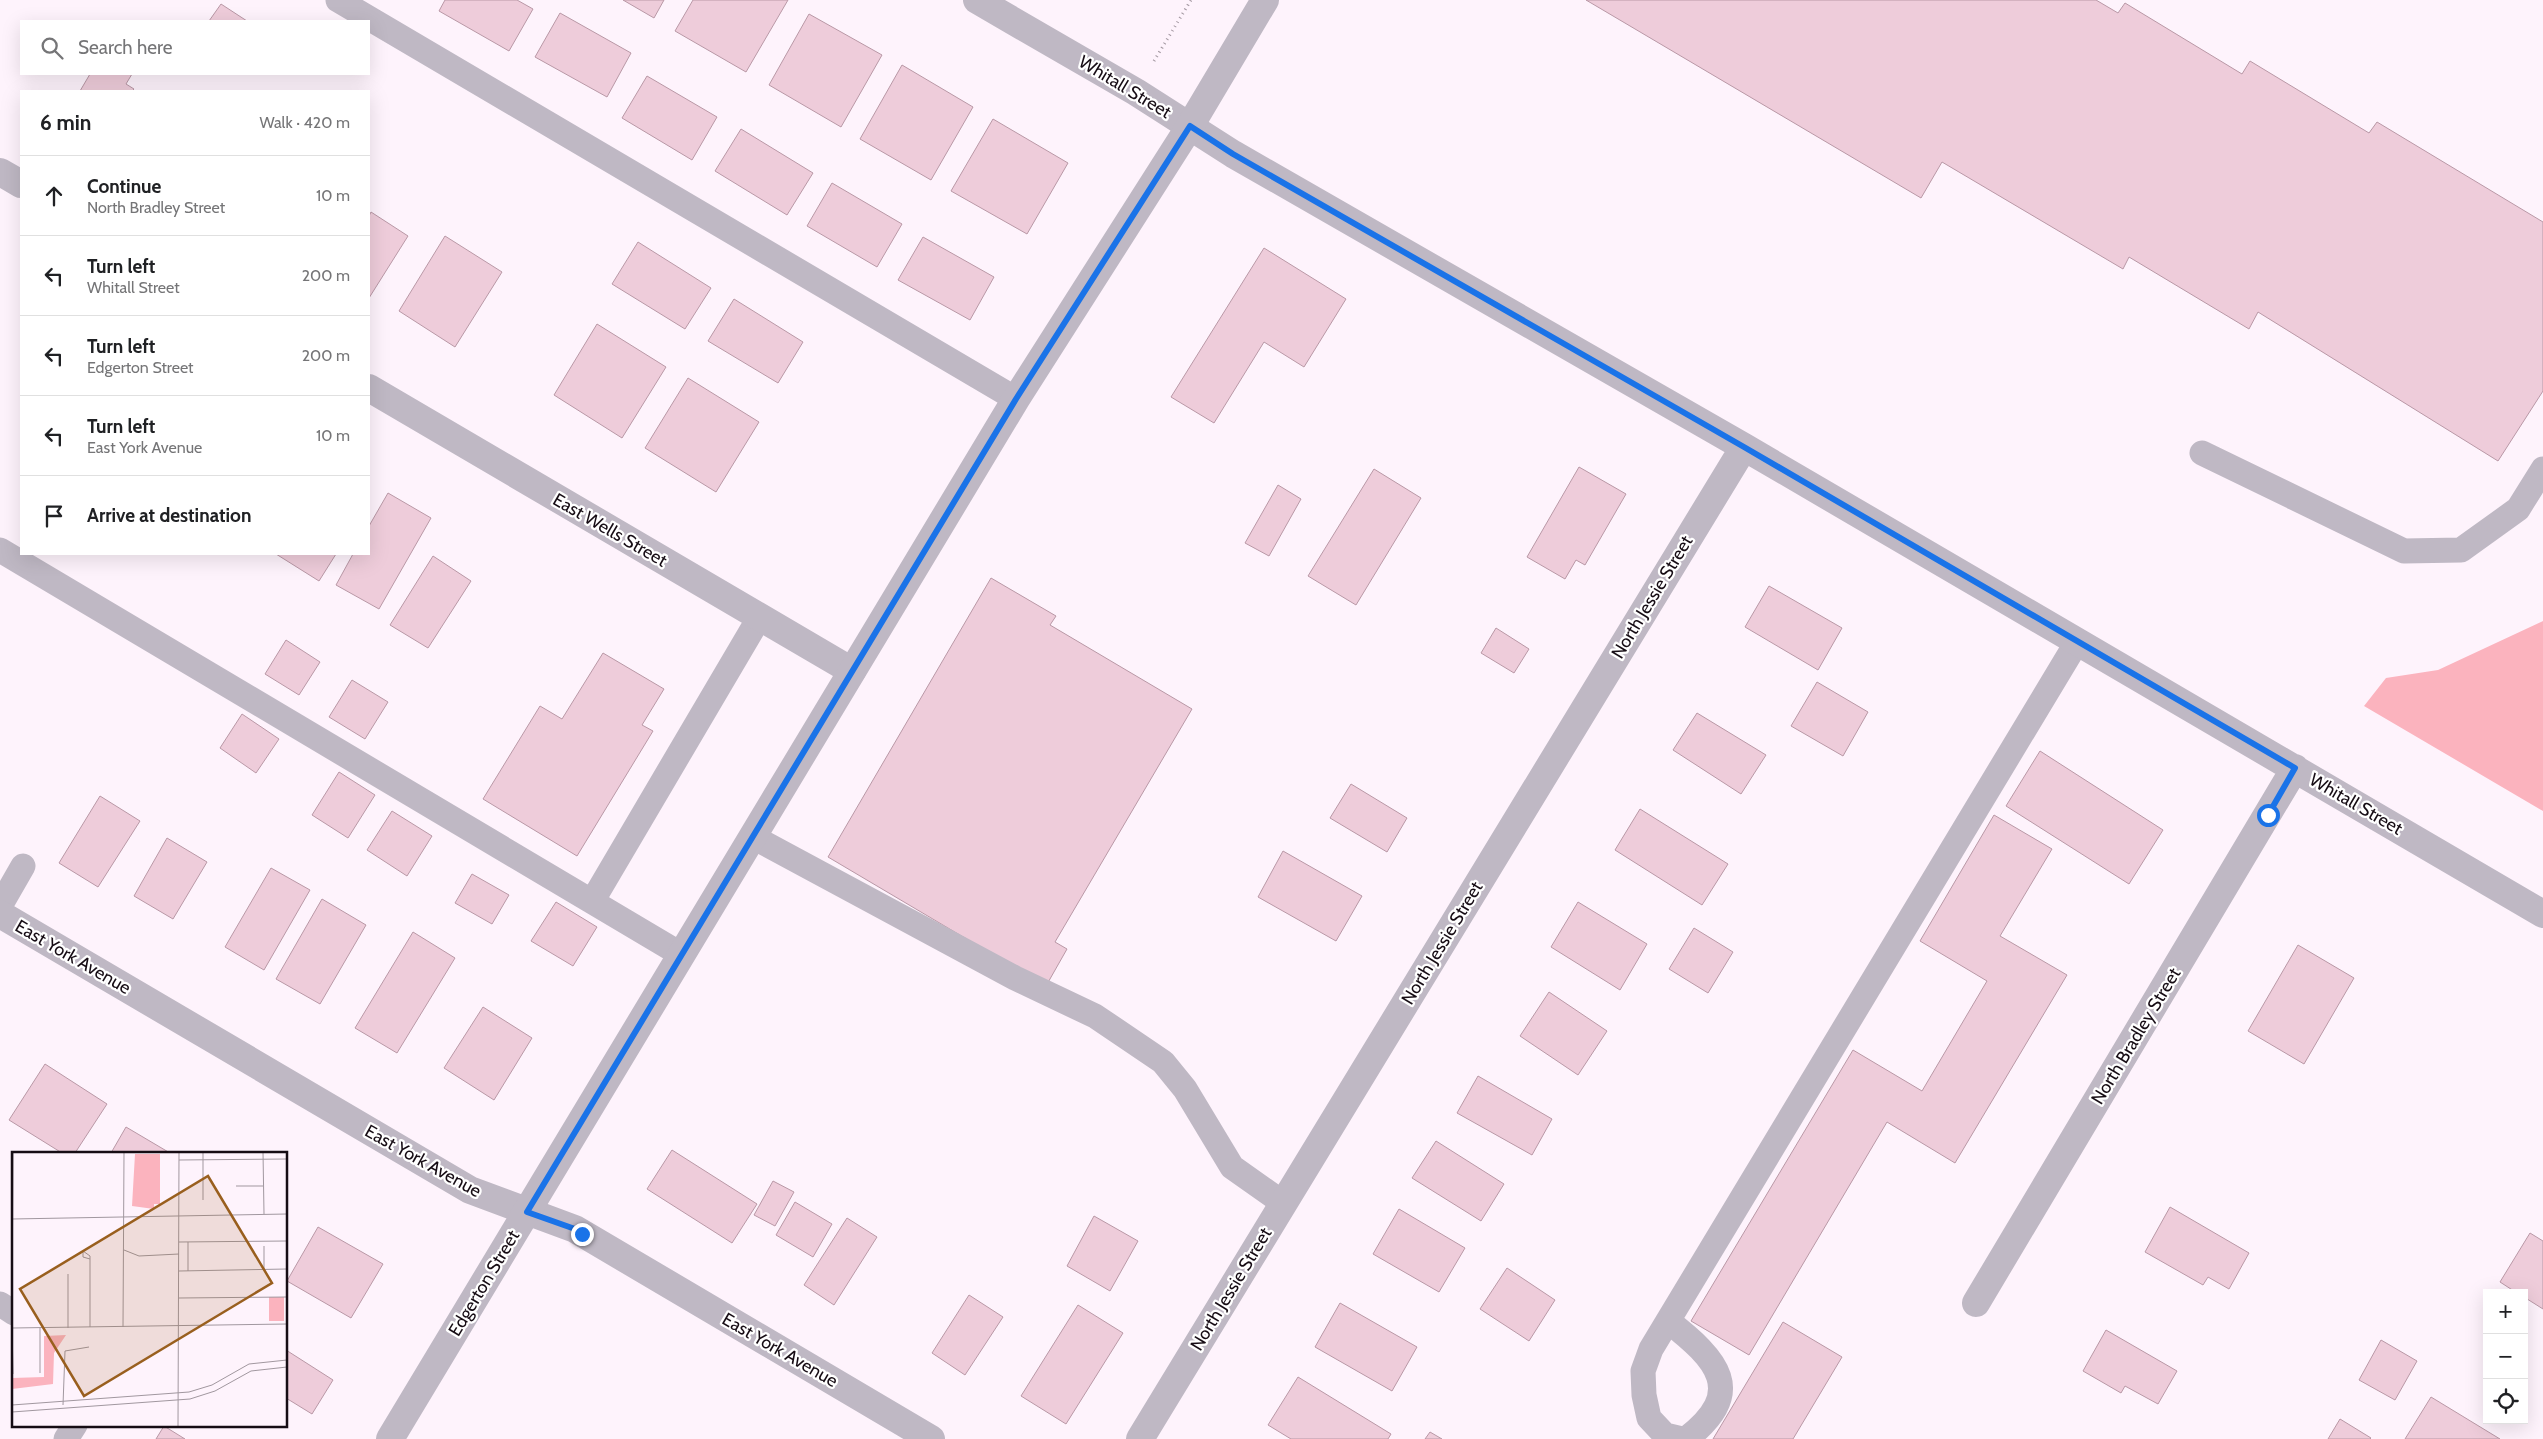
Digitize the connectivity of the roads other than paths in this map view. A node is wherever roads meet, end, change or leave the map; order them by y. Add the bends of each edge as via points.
1 (338, 0) edge
2 (977, 0) edge
3 (1265, 0) edge
4 (1190, 126) junction
5 (370, 389) edge
6 (1016, 399) junction
7 (1744, 447) junction
8 (2202, 453) dead end
9 (2543, 469) edge
10 (0, 550) edge
11 (759, 618) junction
12 (2077, 642) junction
13 (852, 671) junction
14 (2295, 768) junction
15 (753, 837) junction
16 (23, 866) dead end
17 (593, 900) junction
18 (0, 906) edge
19 (0, 914) edge
20 (2543, 914) edge
21 (682, 955) junction
22 (1283, 1204) junction
23 (527, 1212) junction
24 (1976, 1303) dead end
25 (0, 1304) edge
26 (12, 1312) edge
27 (1668, 1321) junction
28 (74, 1426) edge
29 (66, 1439) edge
30 (390, 1439) edge
31 (931, 1439) edge
32 (1140, 1439) edge
33 (1682, 1439) edge
34 (1686, 1439) edge

1 - 6 lane
2 - 4 street, Whitall Street
3 - 4 street, Edgerton Street
4 - 6 street, Edgerton Street
4 - 7 street, Whitall Street via 1233,154
5 - 11 street, East Wells Street
6 - 13 street, Edgerton Street
7 - 12 street, Whitall Street
7 - 22 street, North Jessie Street
8 - 9 lane via 2404,551 2461,550 2518,509
10 - 17 lane
11 - 13 street, East Wells Street
11 - 17 lane
12 - 14 street, Whitall Street
12 - 27 lane
13 - 15 street, Edgerton Street
14 - 20 street, Whitall Street
14 - 24 street, North Bradley Street
15 - 21 street, Edgerton Street
15 - 22 lane via 1014,978 1095,1016 1163,1062 1185,1089 1232,1168
16 - 18 lane
17 - 21 lane
19 - 23 street, East York Avenue via 470,1190
21 - 23 street, Edgerton Street
22 - 32 street, North Jessie Street
23 - 30 street, Edgerton Street
23 - 31 street, East York Avenue via 575,1229
25 - 26 lane
27 - 33 lane via 1651,1349 1643,1371 1644,1395 1649,1418 1665,1435
27 - 34 lane via 1711,1358 1721,1385 1719,1402 1714,1410 1704,1425
28 - 29 lane

